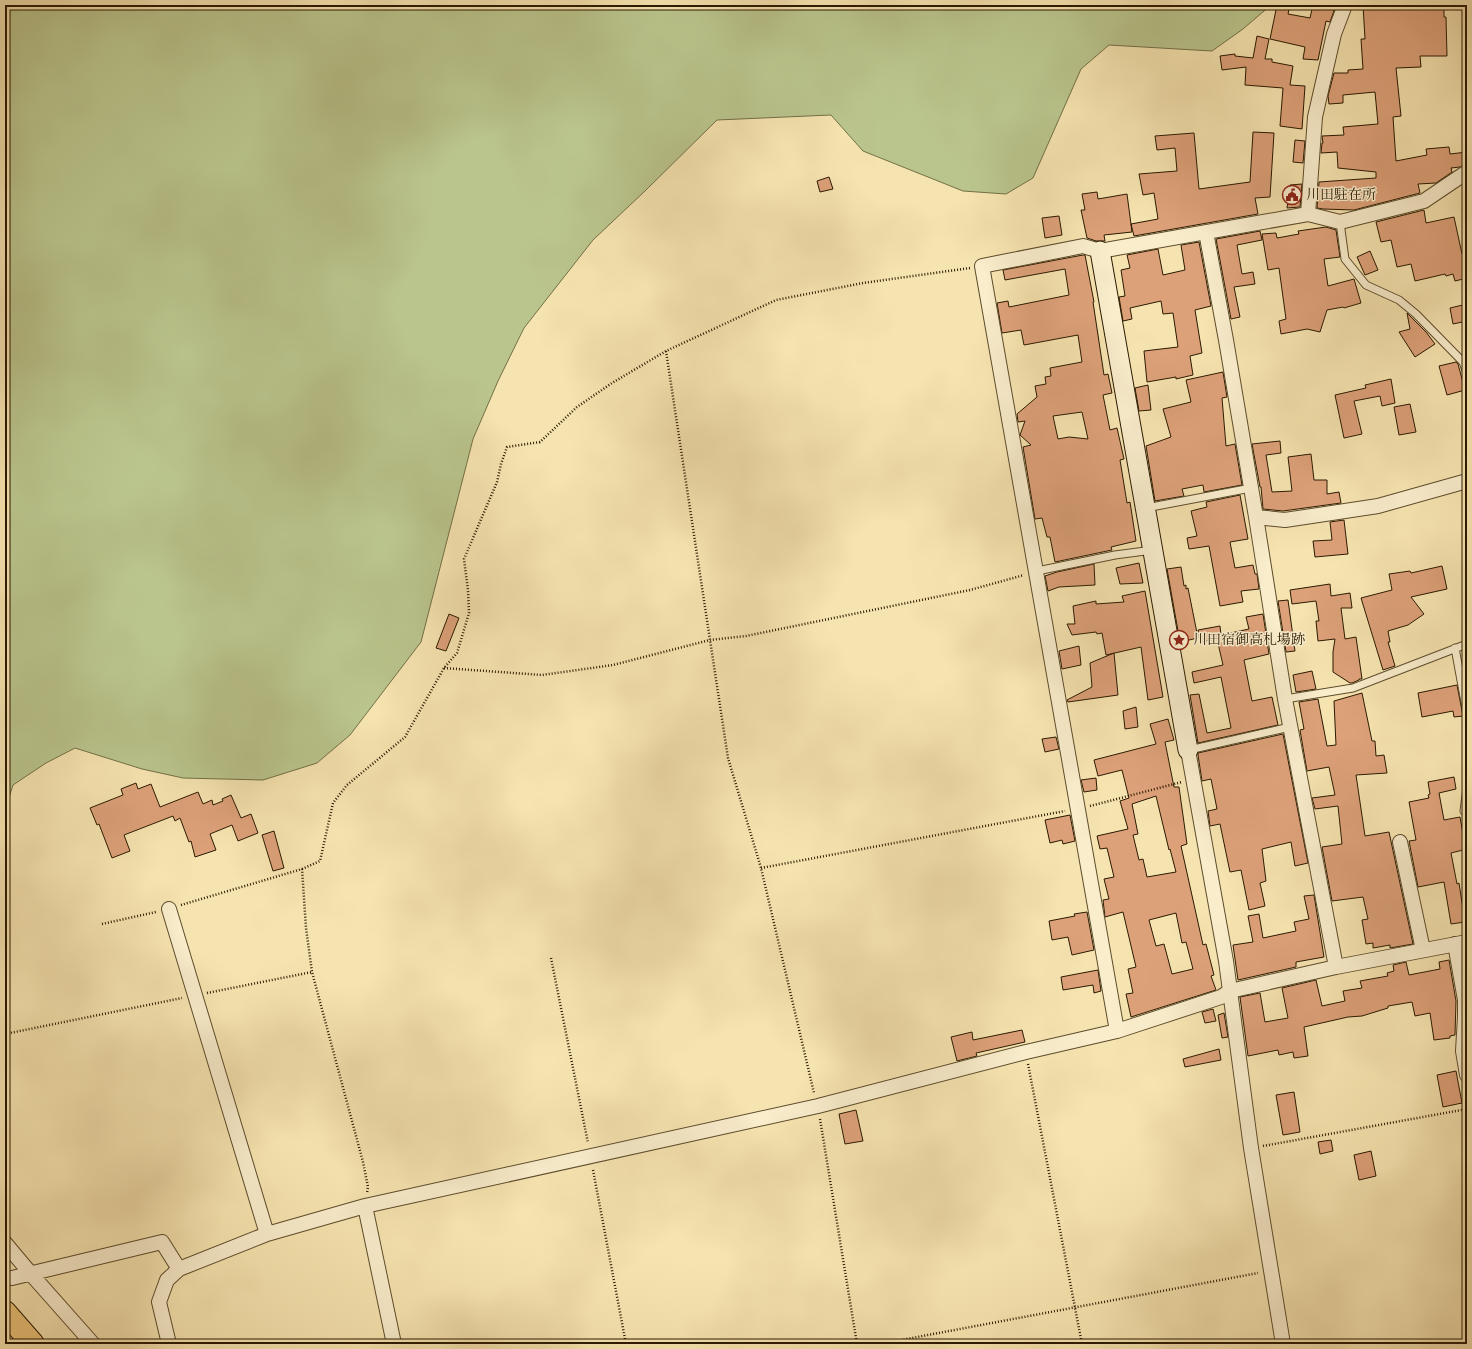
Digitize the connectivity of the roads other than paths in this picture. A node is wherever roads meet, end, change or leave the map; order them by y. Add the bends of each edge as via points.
1 (1345, 5) edge
2 (1467, 172) edge
3 (1308, 214) junction
4 (1340, 222) junction
5 (1206, 232) junction
6 (1100, 251) junction
7 (1467, 373) edge
8 (1467, 480) edge
9 (1251, 488) junction
10 (1146, 508) junction
11 (1256, 516) junction
12 (1153, 550) junction
13 (1037, 571) junction
14 (1467, 644) edge
15 (1455, 648) junction
16 (1285, 699) junction
17 (1467, 712) edge
18 (1290, 727) junction
19 (1188, 750) junction
20 (1467, 788) edge
21 (1464, 811) dead end
22 (1400, 842) dead end
23 (169, 909) road end
24 (1461, 943) edge
25 (1423, 950) junction
26 (1336, 967) junction
27 (1230, 991) junction
28 (1117, 1031) junction
29 (1467, 1075) edge
30 (365, 1206) junction
31 (267, 1234) junction
32 (5, 1243) edge
33 (178, 1269) junction
34 (30, 1274) junction
35 (12, 1278) dead end
36 (5, 1312) edge
37 (33, 1344) edge
38 (94, 1344) edge
39 (169, 1344) edge
40 (394, 1344) edge
41 (1283, 1344) edge

1 - 3 street via 1334,34 1315,117
2 - 4 street via 1424,201
3 - 4 street
3 - 5 street
4 - 7 lane via 1345,259 1366,284 1399,300 1416,314 1463,362
5 - 6 street
5 - 9 street
6 - 10 street
6 - 13 street via 1083,246 982,266
8 - 11 street via 1378,506 1285,520
9 - 10 lane
9 - 11 street
10 - 12 street
11 - 16 street
12 - 13 lane
12 - 19 street
13 - 28 street
14 - 15 lane
15 - 16 lane via 1353,688
15 - 17 lane
16 - 18 street
18 - 19 lane
18 - 26 street
19 - 27 street
20 - 21 lane
22 - 25 street
23 - 31 street
24 - 25 street
24 - 29 street via 1465,1000 1463,1051
25 - 26 street
26 - 27 street
27 - 28 street via 1221,997
27 - 41 street via 1251,1148
28 - 30 street via 818,1106
30 - 31 street
30 - 40 street
31 - 33 street
32 - 34 street
33 - 34 street via 162,1242
33 - 39 street via 167,1280 159,1302
34 - 35 street
34 - 38 street
36 - 37 highway

